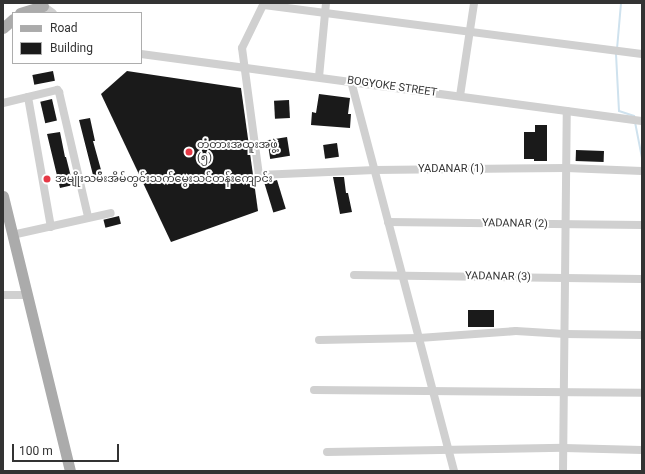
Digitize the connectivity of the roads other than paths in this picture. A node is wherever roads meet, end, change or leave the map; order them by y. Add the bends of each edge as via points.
1 (326, 3) edge
2 (474, 3) edge
3 (41, 4) edge
4 (264, 4) edge
5 (22, 12) edge
6 (53, 12) edge
7 (325, 13) junction
8 (12, 20) edge
9 (3, 28) edge
10 (471, 32) junction
11 (142, 54) edge
12 (642, 54) edge
13 (244, 69) junction
14 (319, 77) junction
15 (351, 81) junction
16 (460, 96) junction
17 (28, 97) junction
18 (3, 103) edge
19 (567, 111) junction
20 (641, 121) edge
21 (566, 168) junction
22 (375, 170) junction
23 (642, 171) edge
24 (3, 196) edge
25 (111, 212) dead end
26 (88, 217) junction
27 (388, 222) junction
28 (566, 224) junction
29 (642, 225) edge
30 (51, 227) junction
31 (12, 236) junction
32 (354, 275) dead end
33 (403, 276) junction
34 (565, 278) junction
35 (642, 279) edge
36 (3, 295) edge
37 (28, 295) junction
38 (565, 334) junction
39 (642, 335) edge
40 (419, 338) junction
41 (319, 340) dead end
42 (314, 390) dead end
43 (433, 391) junction
44 (564, 392) junction
45 (642, 393) edge
46 (564, 448) junction
47 (448, 449) junction
48 (642, 450) edge
49 (327, 452) dead end
50 (70, 471) edge
51 (454, 471) edge
52 (563, 471) edge

1 - 7 street
2 - 10 street
3 - 5 main road
3 - 6 street
4 - 7 street
4 - 13 street via 242,48
7 - 10 street
7 - 14 street
8 - 9 main road
10 - 12 street
10 - 16 street
11 - 13 street, BOGYOKE STREET
13 - 14 street, BOGYOKE STREET
13 - 22 street, YADANAR (1) via 259,175
14 - 15 street, BOGYOKE STREET
15 - 16 street, BOGYOKE STREET
15 - 22 street
16 - 19 street, BOGYOKE STREET
17 - 18 street
17 - 26 street via 57,90 59,92
17 - 30 street
19 - 20 street, BOGYOKE STREET
19 - 21 street
21 - 22 street, YADANAR (1)
21 - 23 street, YADANAR (1)
21 - 28 street
22 - 27 street
24 - 31 main road
25 - 26 street
26 - 30 street
27 - 28 street, YADANAR (2)
27 - 33 street
28 - 29 street, YADANAR (2)
28 - 34 street
30 - 31 street
31 - 37 main road
32 - 33 street, YADANAR (3)
33 - 34 street, YADANAR (3)
33 - 40 street
34 - 35 street, YADANAR (3)
34 - 38 street
36 - 37 street
37 - 50 main road
38 - 39 street
38 - 40 street via 516,331
38 - 44 street
40 - 41 street
40 - 43 street
42 - 43 street
43 - 44 street
43 - 47 street
44 - 45 street
44 - 46 street
46 - 47 street
46 - 48 street
46 - 52 street
47 - 49 street
47 - 51 street

